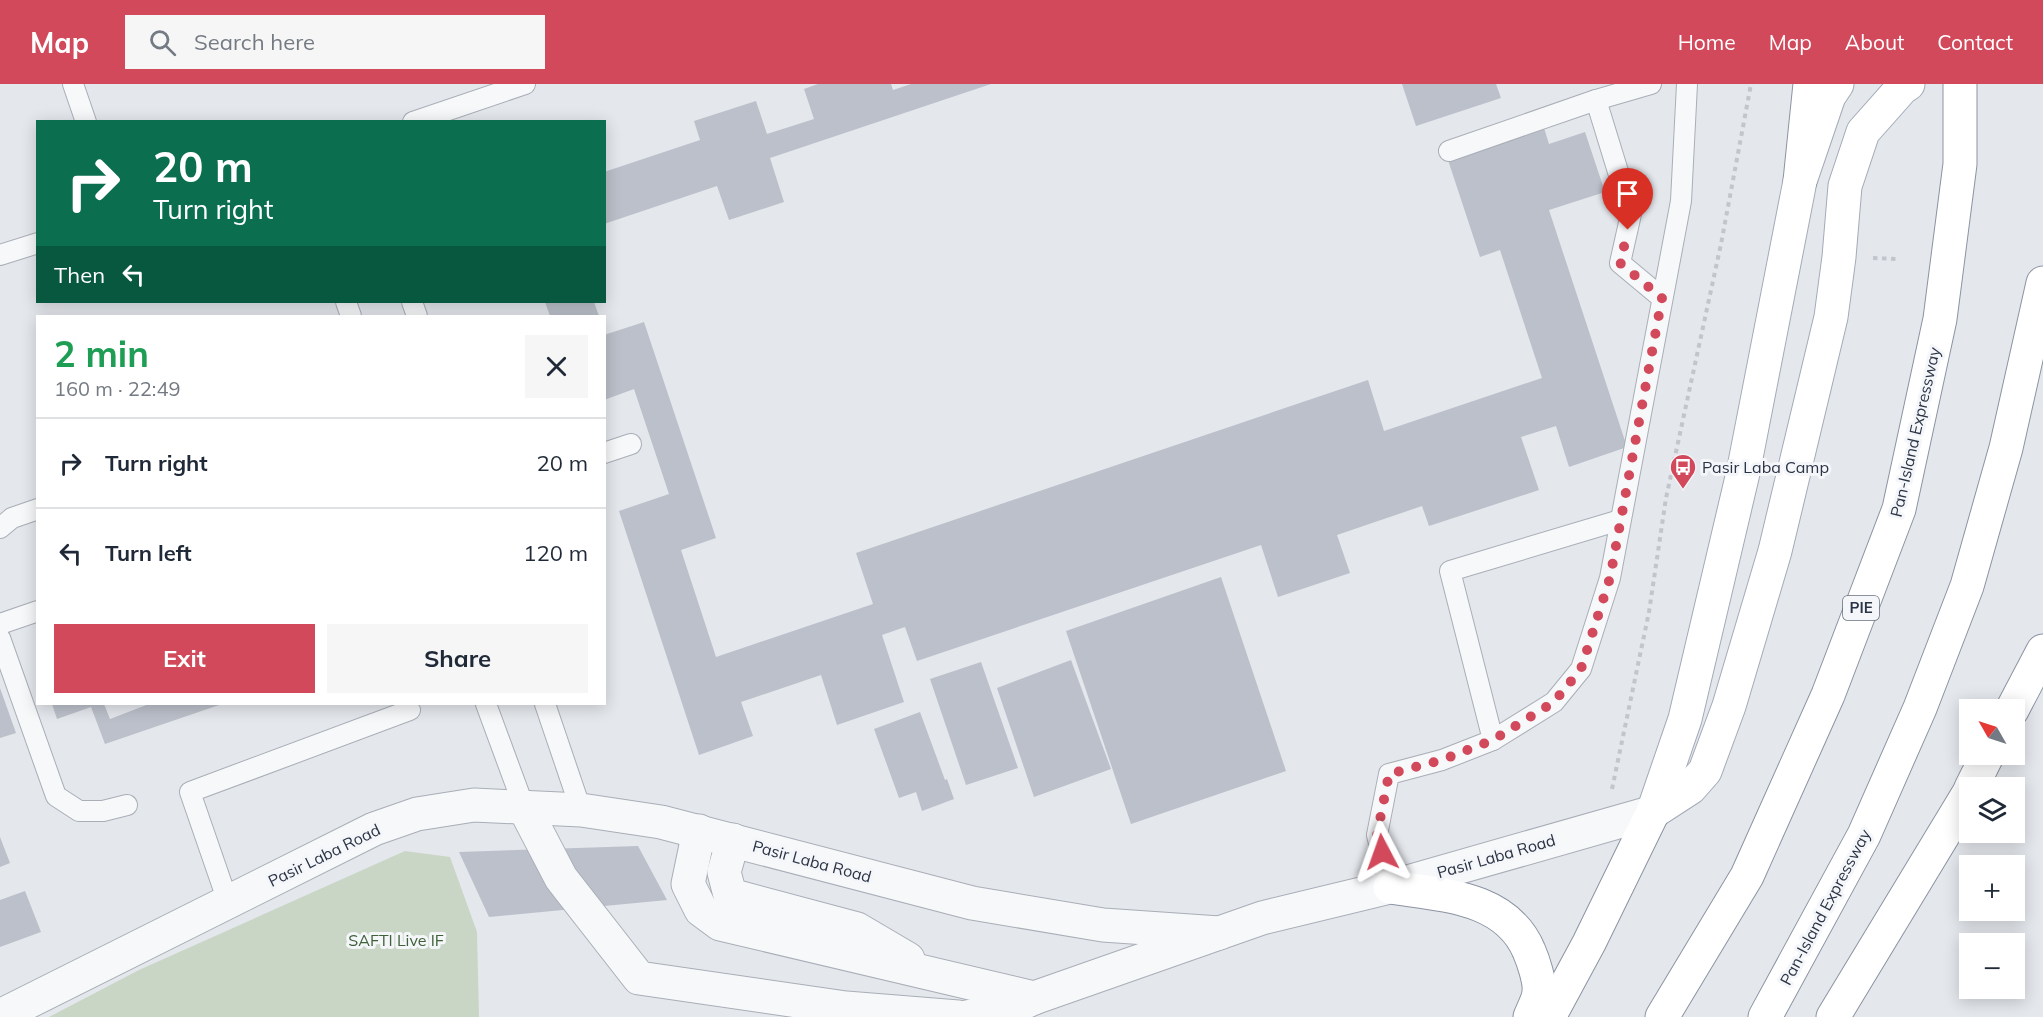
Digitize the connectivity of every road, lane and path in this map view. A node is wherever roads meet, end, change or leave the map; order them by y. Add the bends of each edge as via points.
1 (73, 84) edge
2 (525, 84) edge
3 (1651, 84) edge
4 (1687, 84) edge
5 (1751, 84) edge
6 (1810, 84) edge
7 (1837, 84) edge
8 (1908, 84) edge
9 (1960, 84) edge
10 (1596, 100) junction
11 (85, 120) edge
12 (419, 120) edge
13 (1449, 152) dead end
14 (1800, 181) junction
15 (36, 244) edge
16 (0, 255) edge
17 (2043, 283) edge
18 (1662, 298) junction
19 (631, 444) dead end
20 (606, 452) edge
21 (36, 510) edge
22 (1620, 520) junction
23 (0, 528) edge
24 (36, 612) edge
25 (0, 624) edge
26 (0, 638) edge
27 (2043, 651) edge
28 (2018, 699) edge
29 (486, 705) edge
30 (545, 705) edge
31 (410, 710) dead end
32 (1493, 740) junction
33 (1611, 791) dead end
34 (127, 805) dead end
35 (524, 807) junction
36 (1959, 807) edge
37 (581, 810) junction
38 (1653, 812) junction
39 (699, 831) junction
40 (733, 840) junction
41 (1390, 887) junction
42 (228, 902) junction
43 (1219, 933) junction
44 (940, 977) junction
45 (1034, 998) junction
46 (0, 1016) edge
47 (958, 1017) edge
48 (967, 1017) edge
49 (1530, 1017) edge
50 (1549, 1017) edge
51 (1662, 1017) edge
52 (1765, 1017) edge
53 (1833, 1017) edge

1 - 11 lane
2 - 12 lane
3 - 10 lane
4 - 18 lane via 1681,201
5 - 33 path
6 - 14 main road
7 - 14 main road via 1829,96
8 - 38 main road via 1863,132 1845,186 1831,317 1775,551 1730,706 1705,771 1690,788
9 - 51 main road, Pan-Island Expressway / PIE via 1960,164 1940,319 1899,510 1828,695 1747,876
10 - 13 lane
10 - 18 lane via 1631,214 1620,263
14 - 38 main road via 1740,484 1685,719
15 - 16 lane
17 - 52 main road, Pan-Island Expressway via 2006,448 1967,586 1920,708 1864,835
18 - 22 lane
19 - 20 lane
21 - 23 lane via 12,518
22 - 32 lane via 1610,578 1581,669 1554,702
22 - 32 lane via 1450,570
24 - 25 lane
26 - 34 lane via 56,796 79,811
27 - 28 main road
29 - 35 lane
30 - 37 lane
31 - 42 lane via 190,792
32 - 41 lane via 1442,760 1389,774 1377,835
35 - 37 street, Pasir Laba Road
35 - 42 street, Pasir Laba Road via 474,805 417,814 374,829
35 - 47 street via 561,878 639,978 846,1008
36 - 53 main road
37 - 39 street, Pasir Laba Road
38 - 41 street, Pasir Laba Road
38 - 50 main road
39 - 40 street, Pasir Laba Road
39 - 44 street via 688,884 701,910 720,924
40 - 43 street, Pasir Laba Road via 972,903 1103,925
40 - 44 street via 724,872 730,895 857,929
41 - 43 street, Pasir Laba Road via 1262,918
41 - 49 main road via 1474,902 1504,917 1522,935 1533,960 1539,991
42 - 46 street, Pasir Laba Road
43 - 45 street
44 - 45 street
45 - 48 street via 1012,1008

